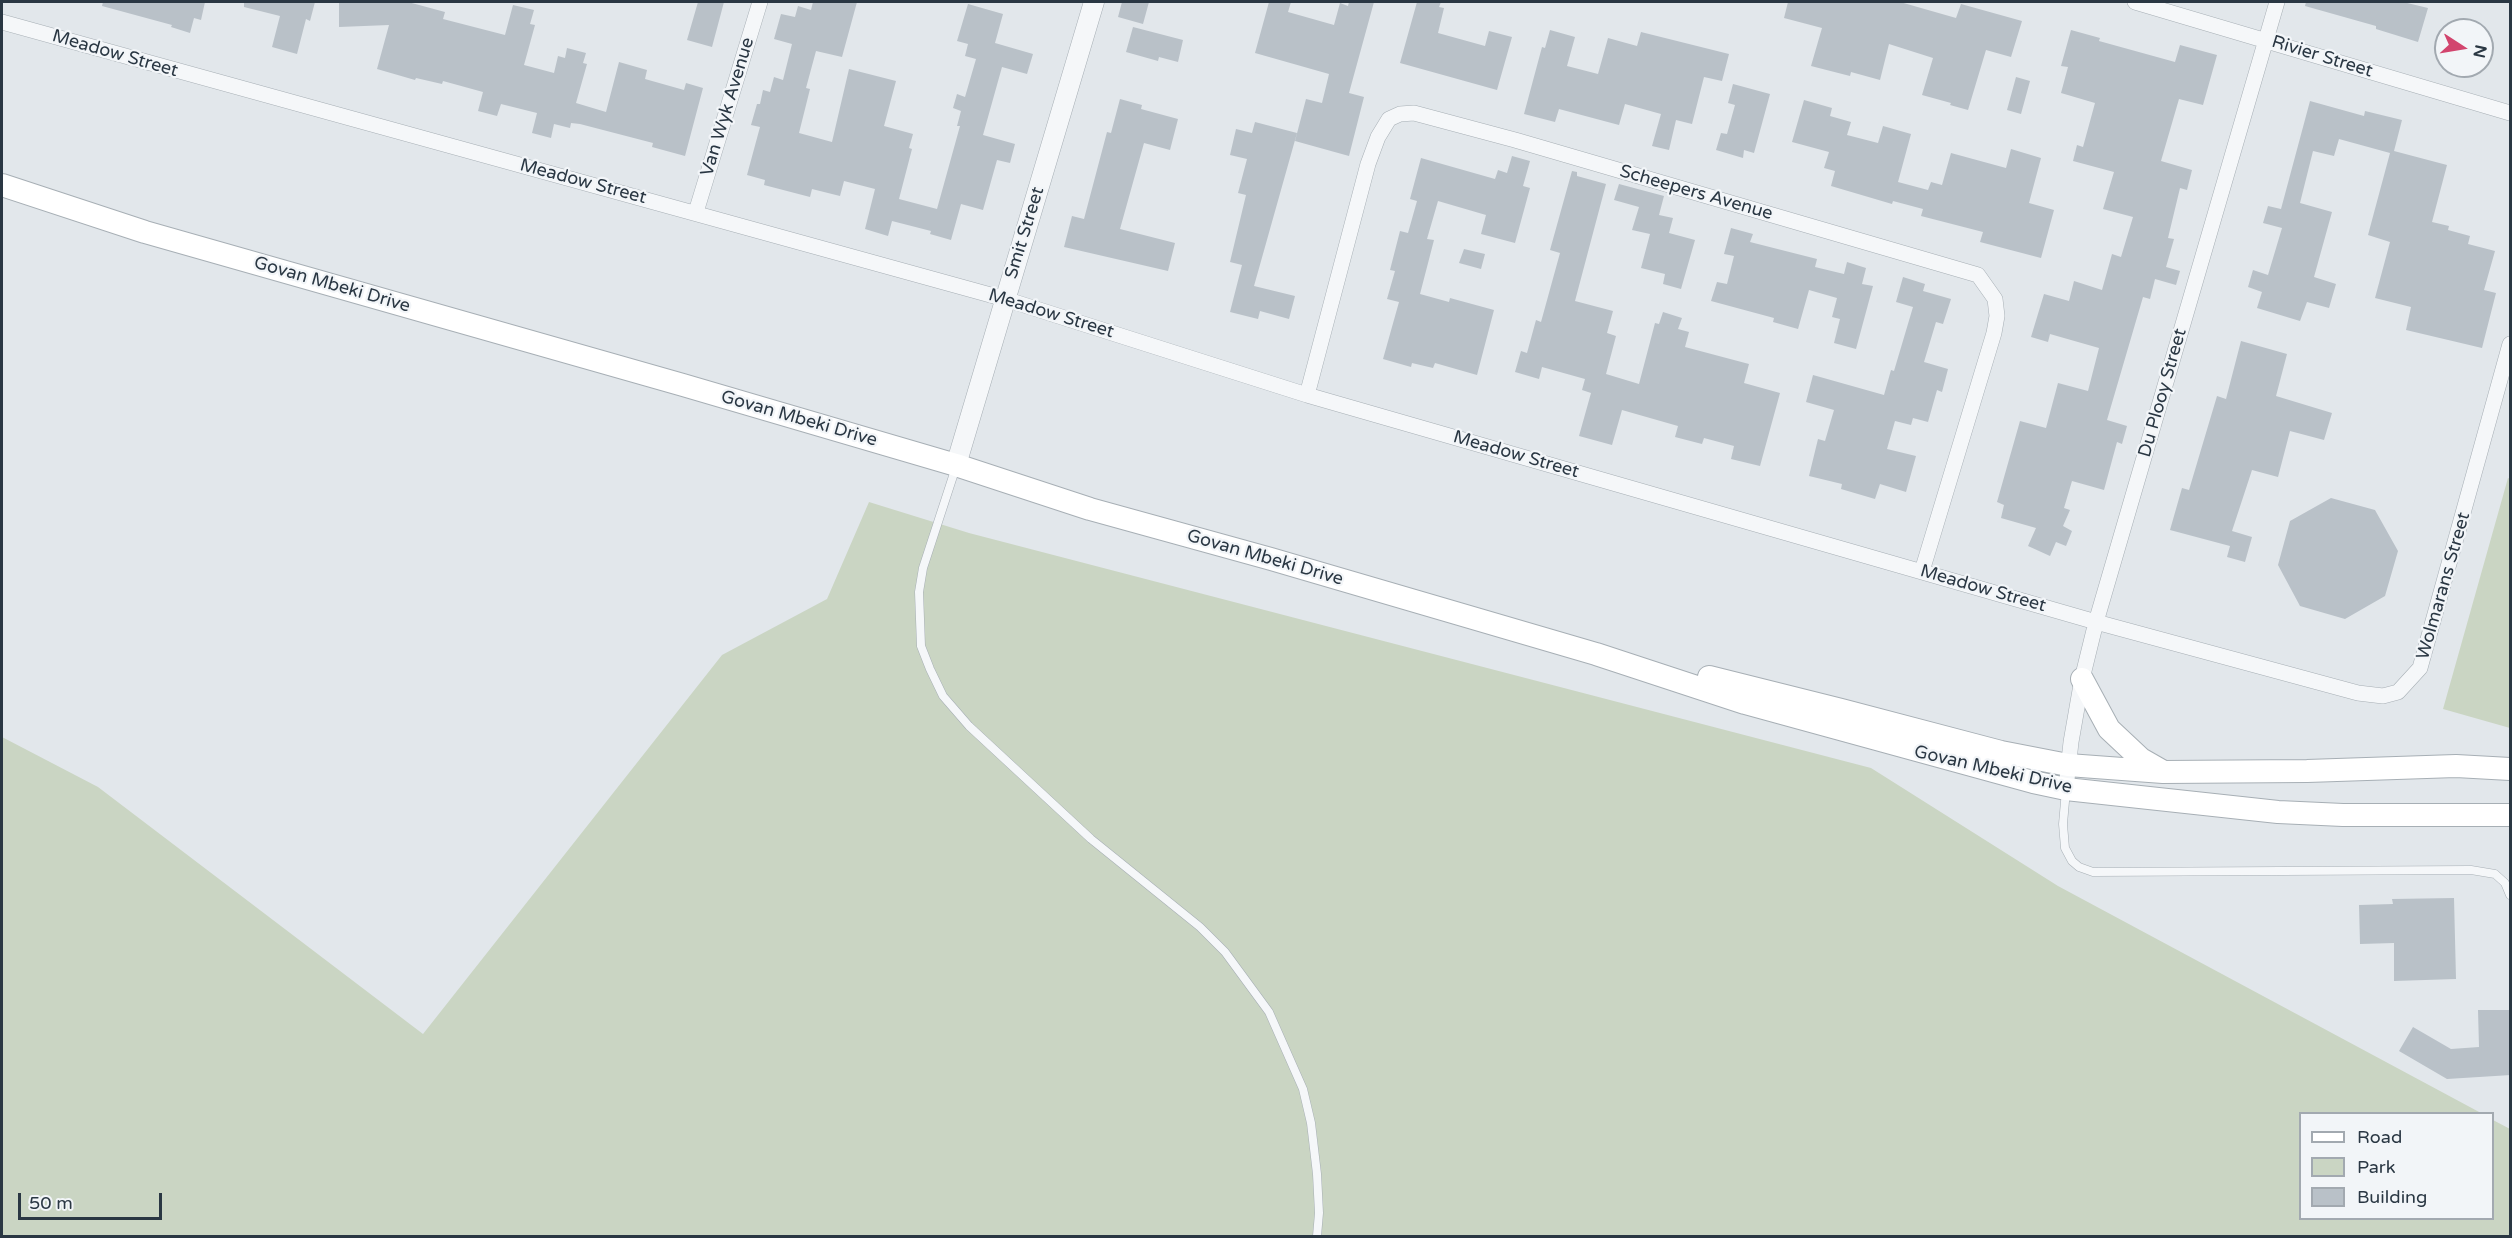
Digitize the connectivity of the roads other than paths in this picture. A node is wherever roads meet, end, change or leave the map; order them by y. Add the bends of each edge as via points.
1 (760, 2) edge
2 (1094, 2) edge
3 (2134, 2) edge
4 (2277, 2) edge
5 (2, 22) edge
6 (2266, 41) junction
7 (2511, 113) edge
8 (2, 185) edge
9 (696, 212) junction
10 (1005, 299) junction
11 (2511, 345) edge
12 (1307, 395) junction
13 (956, 465) junction
14 (1922, 572) junction
15 (2096, 622) junction
16 (1596, 654) junction
17 (2082, 679) junction
18 (2068, 765) junction
19 (2511, 769) edge
20 (2163, 772) junction
21 (2066, 789) junction
22 (2511, 815) edge
23 (2511, 895) edge
24 (1317, 1236) edge

1 - 9 street, Van Wyk Avenue
2 - 10 street, Smit Street
3 - 6 street, Rivier Street
4 - 6 street, Du Plooy Street
5 - 9 street, Meadow Street
6 - 7 street, Rivier Street
6 - 15 street, Du Plooy Street
8 - 13 main road, Govan Mbeki Drive via 145,232
9 - 10 street, Meadow Street
10 - 12 street, Meadow Street
10 - 13 street, Smit Street
11 - 15 street, Wolmarans Street via 2427,649 2420,668 2398,692 2383,696 2358,693
12 - 14 street, Meadow Street
12 - 14 street, Scheepers Avenue via 1368,164 1389,119 1414,113 1515,140 1978,275 1995,299 1994,333
13 - 16 main road, Govan Mbeki Drive via 1090,508
13 - 24 lane via 919,592 921,646 930,669 943,696 969,726 1091,839 1200,927 1225,952 1269,1012 1303,1089 1311,1123 1317,1174
14 - 15 street, Meadow Street
15 - 17 street, Du Plooy Street
16 - 18 main road, Govan Mbeki Drive via 1664,665 2001,752
16 - 21 main road, Govan Mbeki Drive via 1890,745
17 - 18 street, Du Plooy Street
17 - 20 main road via 2109,729 2140,759
18 - 20 main road, Govan Mbeki Drive
18 - 21 street, Du Plooy Street
19 - 20 main road, Govan Mbeki Drive via 2456,766
21 - 22 main road, Govan Mbeki Drive via 2278,812
21 - 23 lane via 2065,848 2079,867 2093,872 2471,870 2495,874

